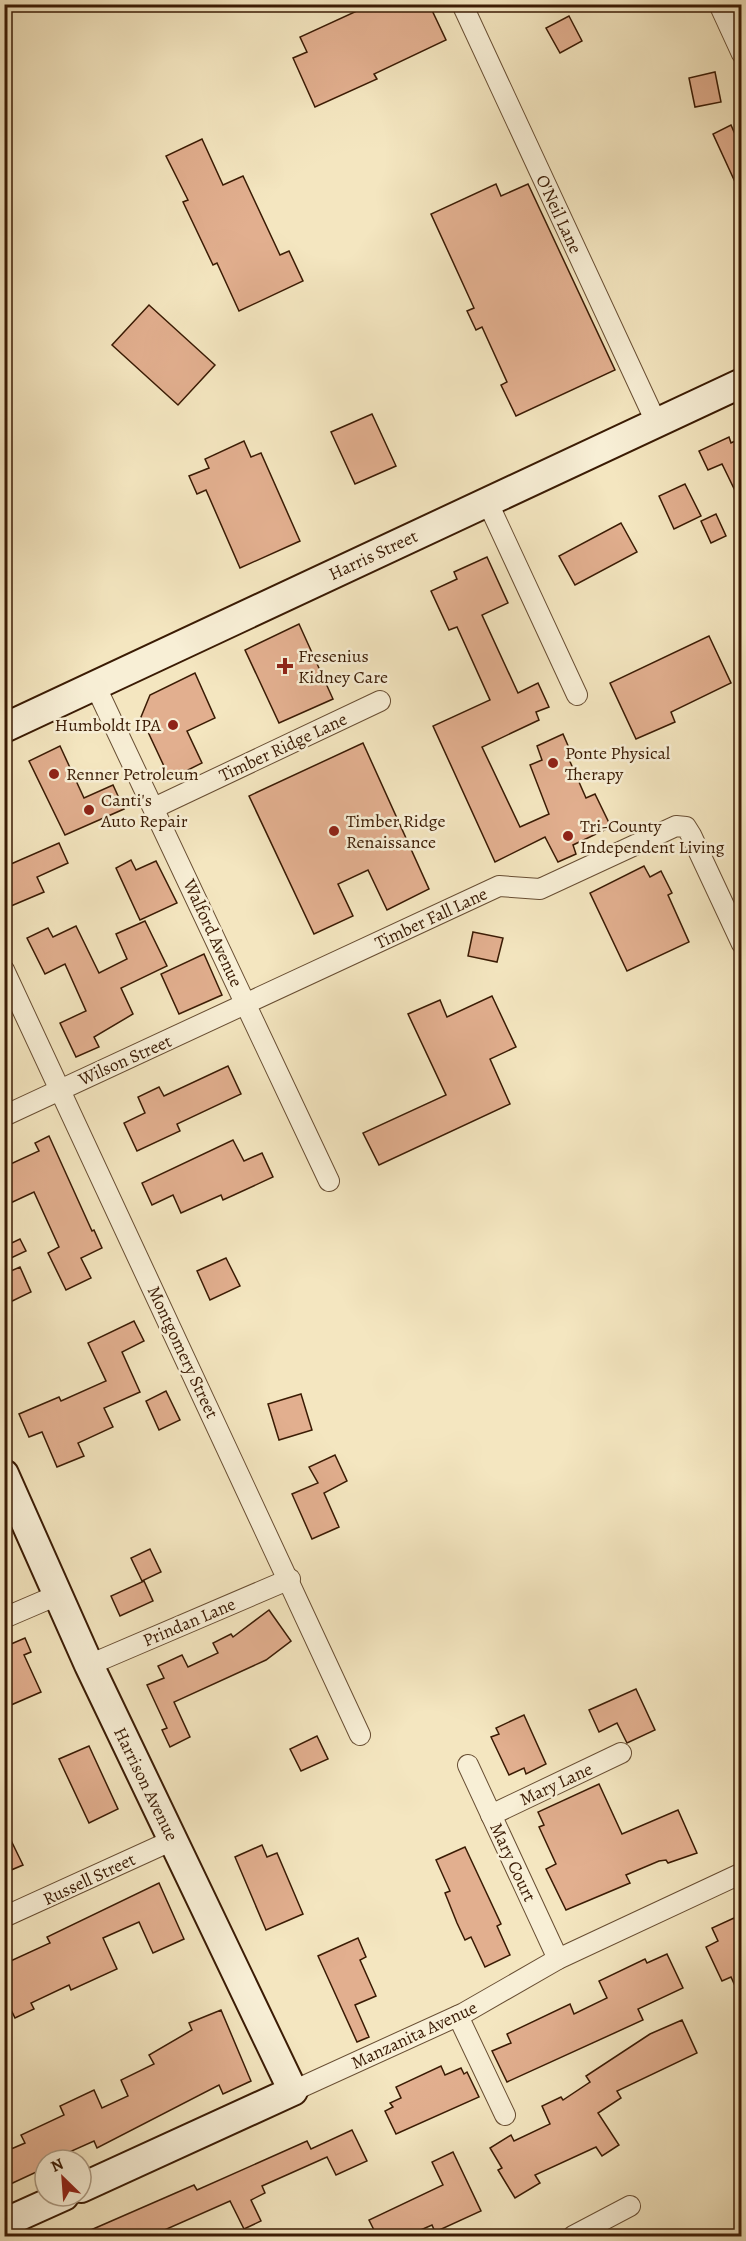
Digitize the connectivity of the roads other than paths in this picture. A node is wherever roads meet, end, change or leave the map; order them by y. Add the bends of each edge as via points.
1 (462, 4) edge
2 (719, 4) edge
3 (741, 54) edge
4 (741, 383) edge
5 (656, 422) junction
6 (487, 501) junction
7 (95, 686) junction
8 (577, 695) dead end
9 (380, 701) dead end
10 (4, 728) edge
11 (154, 808) junction
12 (741, 944) edge
13 (4, 970) edge
14 (246, 1004) junction
15 (60, 1089) junction
16 (4, 1116) edge
17 (328, 1181) dead end
18 (4, 1474) edge
19 (290, 1579) junction
20 (60, 1594) junction
21 (4, 1618) edge
22 (89, 1665) junction
23 (360, 1735) dead end
24 (621, 1753) dead end
25 (468, 1765) dead end
26 (491, 1815) junction
27 (173, 1840) junction
28 (741, 1873) edge
29 (4, 1917) edge
30 (558, 1959) junction
31 (458, 2016) junction
32 (294, 2091) junction
33 (505, 2115) dead end
34 (93, 2183) edge
35 (630, 2206) dead end
36 (37, 2208) edge
37 (4, 2223) edge
38 (573, 2236) edge

1 - 5 street, O'Neil Lane
2 - 3 street
4 - 5 street, Harris Street
5 - 6 street, Harris Street
6 - 7 street, Harris Street
6 - 8 street
7 - 10 street, Harris Street
7 - 11 street, Walford Avenue
9 - 11 street, Timber Ridge Lane
11 - 14 street, Walford Avenue
12 - 14 street, Timber Fall Lane via 686,827 676,826 540,889 499,886
13 - 15 street, Montgomery Street
14 - 15 street, Wilson Street
14 - 17 street, Walford Avenue
15 - 16 street, Wilson Street
15 - 19 street, Montgomery Street
18 - 20 street, Harrison Avenue
19 - 22 street, Prindan Lane
19 - 23 street, Montgomery Street
20 - 21 street
20 - 22 street, Harrison Avenue
22 - 27 street, Harrison Avenue
24 - 26 street, Mary Lane
25 - 26 street, Mary Court
26 - 30 street, Mary Court
27 - 29 street, Russell Street
27 - 32 street, Harrison Avenue
28 - 30 street, Manzanita Avenue
30 - 31 street, Manzanita Avenue
31 - 32 street, Manzanita Avenue
31 - 33 street
32 - 34 street, Manzanita Avenue
35 - 38 street
36 - 37 street

